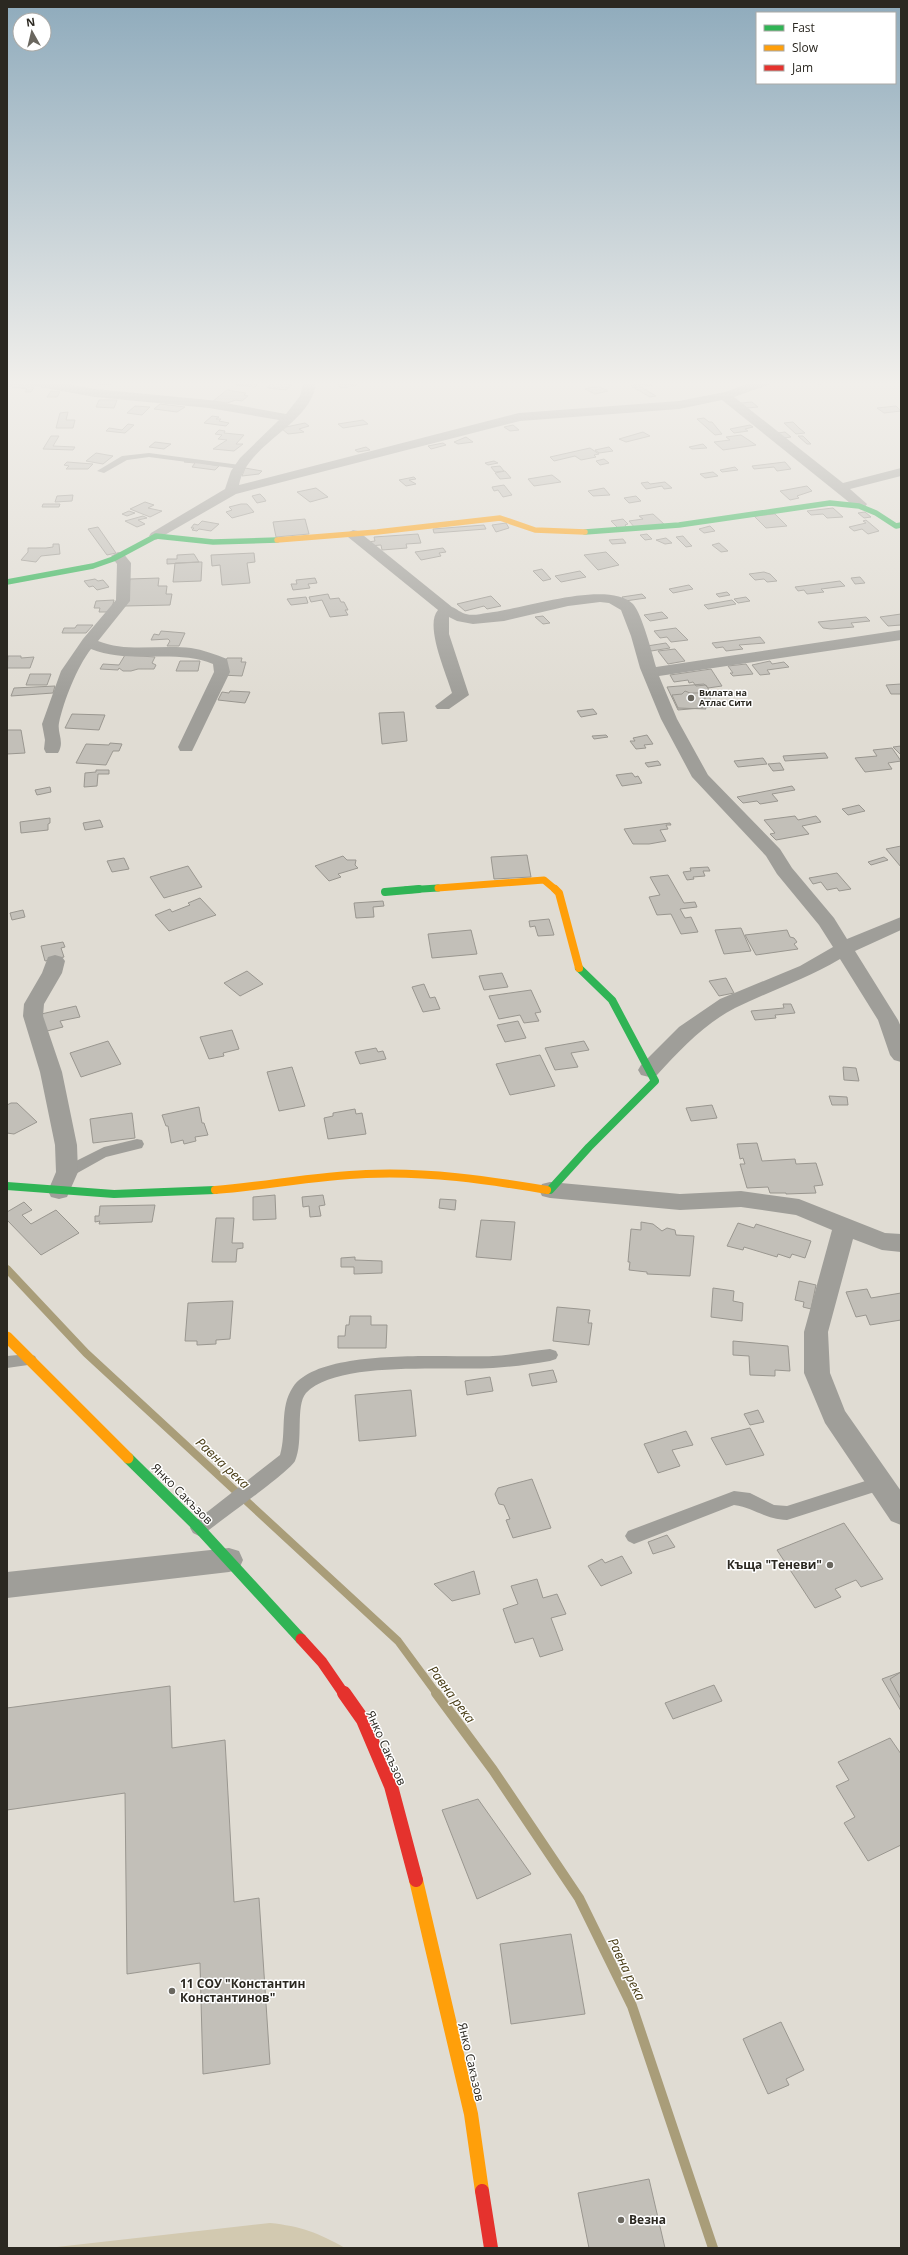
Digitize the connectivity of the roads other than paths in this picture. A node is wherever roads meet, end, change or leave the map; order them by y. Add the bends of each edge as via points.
1 (231, 486) edge
2 (249, 486) edge
3 (847, 486) edge
4 (840, 488) joint
5 (231, 491) junction
6 (860, 504) junction
7 (901, 525) edge
8 (353, 534) junction
9 (156, 536) junction
10 (118, 556) junction
11 (7, 582) edge
12 (448, 610) junction
13 (901, 635) edge
14 (88, 642) junction
15 (650, 673) junction
16 (443, 706) dead end
17 (186, 746) dead end
18 (52, 749) dead end
19 (385, 892) dead end
20 (901, 923) edge
21 (843, 949) junction
22 (56, 961) dead end
23 (901, 1056) edge
24 (649, 1070) junction
25 (137, 1144) dead end
26 (63, 1181) junction
27 (7, 1186) edge
28 (550, 1190) junction
29 (844, 1226) junction
30 (901, 1243) edge
31 (7, 1338) edge
32 (550, 1355) dead end
33 (29, 1360) junction
34 (7, 1362) edge
35 (881, 1483) junction
36 (901, 1513) edge
37 (199, 1528) junction
38 (634, 1536) dead end
39 (229, 1560) junction
40 (7, 1585) edge
41 (491, 2248) edge

1 - 5 street
2 - 5 street
3 - 4 street
4 - 6 street
5 - 9 street
6 - 7 street via 877,512 896,526
6 - 8 street via 817,504 609,532 539,531 524,528 510,519 500,518
8 - 9 street via 251,542 213,542
8 - 12 street
9 - 10 street
10 - 11 street via 93,566
10 - 14 street via 124,563 123,601
12 - 15 street via 462,618 484,619 568,602 612,599 627,607 640,636
12 - 16 street via 441,616 441,634 462,695
13 - 15 street
14 - 17 street via 112,650 198,654 221,662 222,672
14 - 18 street via 70,671 50,724
15 - 21 street via 669,719 701,777 774,852 784,870 828,922
19 - 24 street via 544,880 559,893 577,966 612,1000
20 - 21 street
21 - 23 street via 888,1020
21 - 24 street via 807,970 727,1004 686,1032
22 - 26 street via 34,1004 33,1016 51,1072 66,1145
24 - 28 street via 655,1081
25 - 26 lane via 120,1146 95,1155
26 - 27 street
26 - 28 street via 114,1194 171,1193 242,1188 330,1176 387,1173 466,1177
28 - 29 street via 680,1202 741,1199 799,1207
29 - 30 street via 882,1241
29 - 35 street via 816,1332 817,1373 834,1416
31 - 33 street, Янко Сакъзов
32 - 37 lane via 493,1362 368,1365 340,1369 315,1377 300,1389 292,1405 292,1442 287,1458
33 - 34 lane
33 - 37 street, Янко Сакъзов
35 - 36 street
35 - 38 lane via 787,1513 772,1512 750,1500 734,1498
37 - 39 street, Янко Сакъзов
39 - 40 street
39 - 41 street, Янко Сакъзов via 322,1662 363,1720 391,1786 426,1919 471,2114

